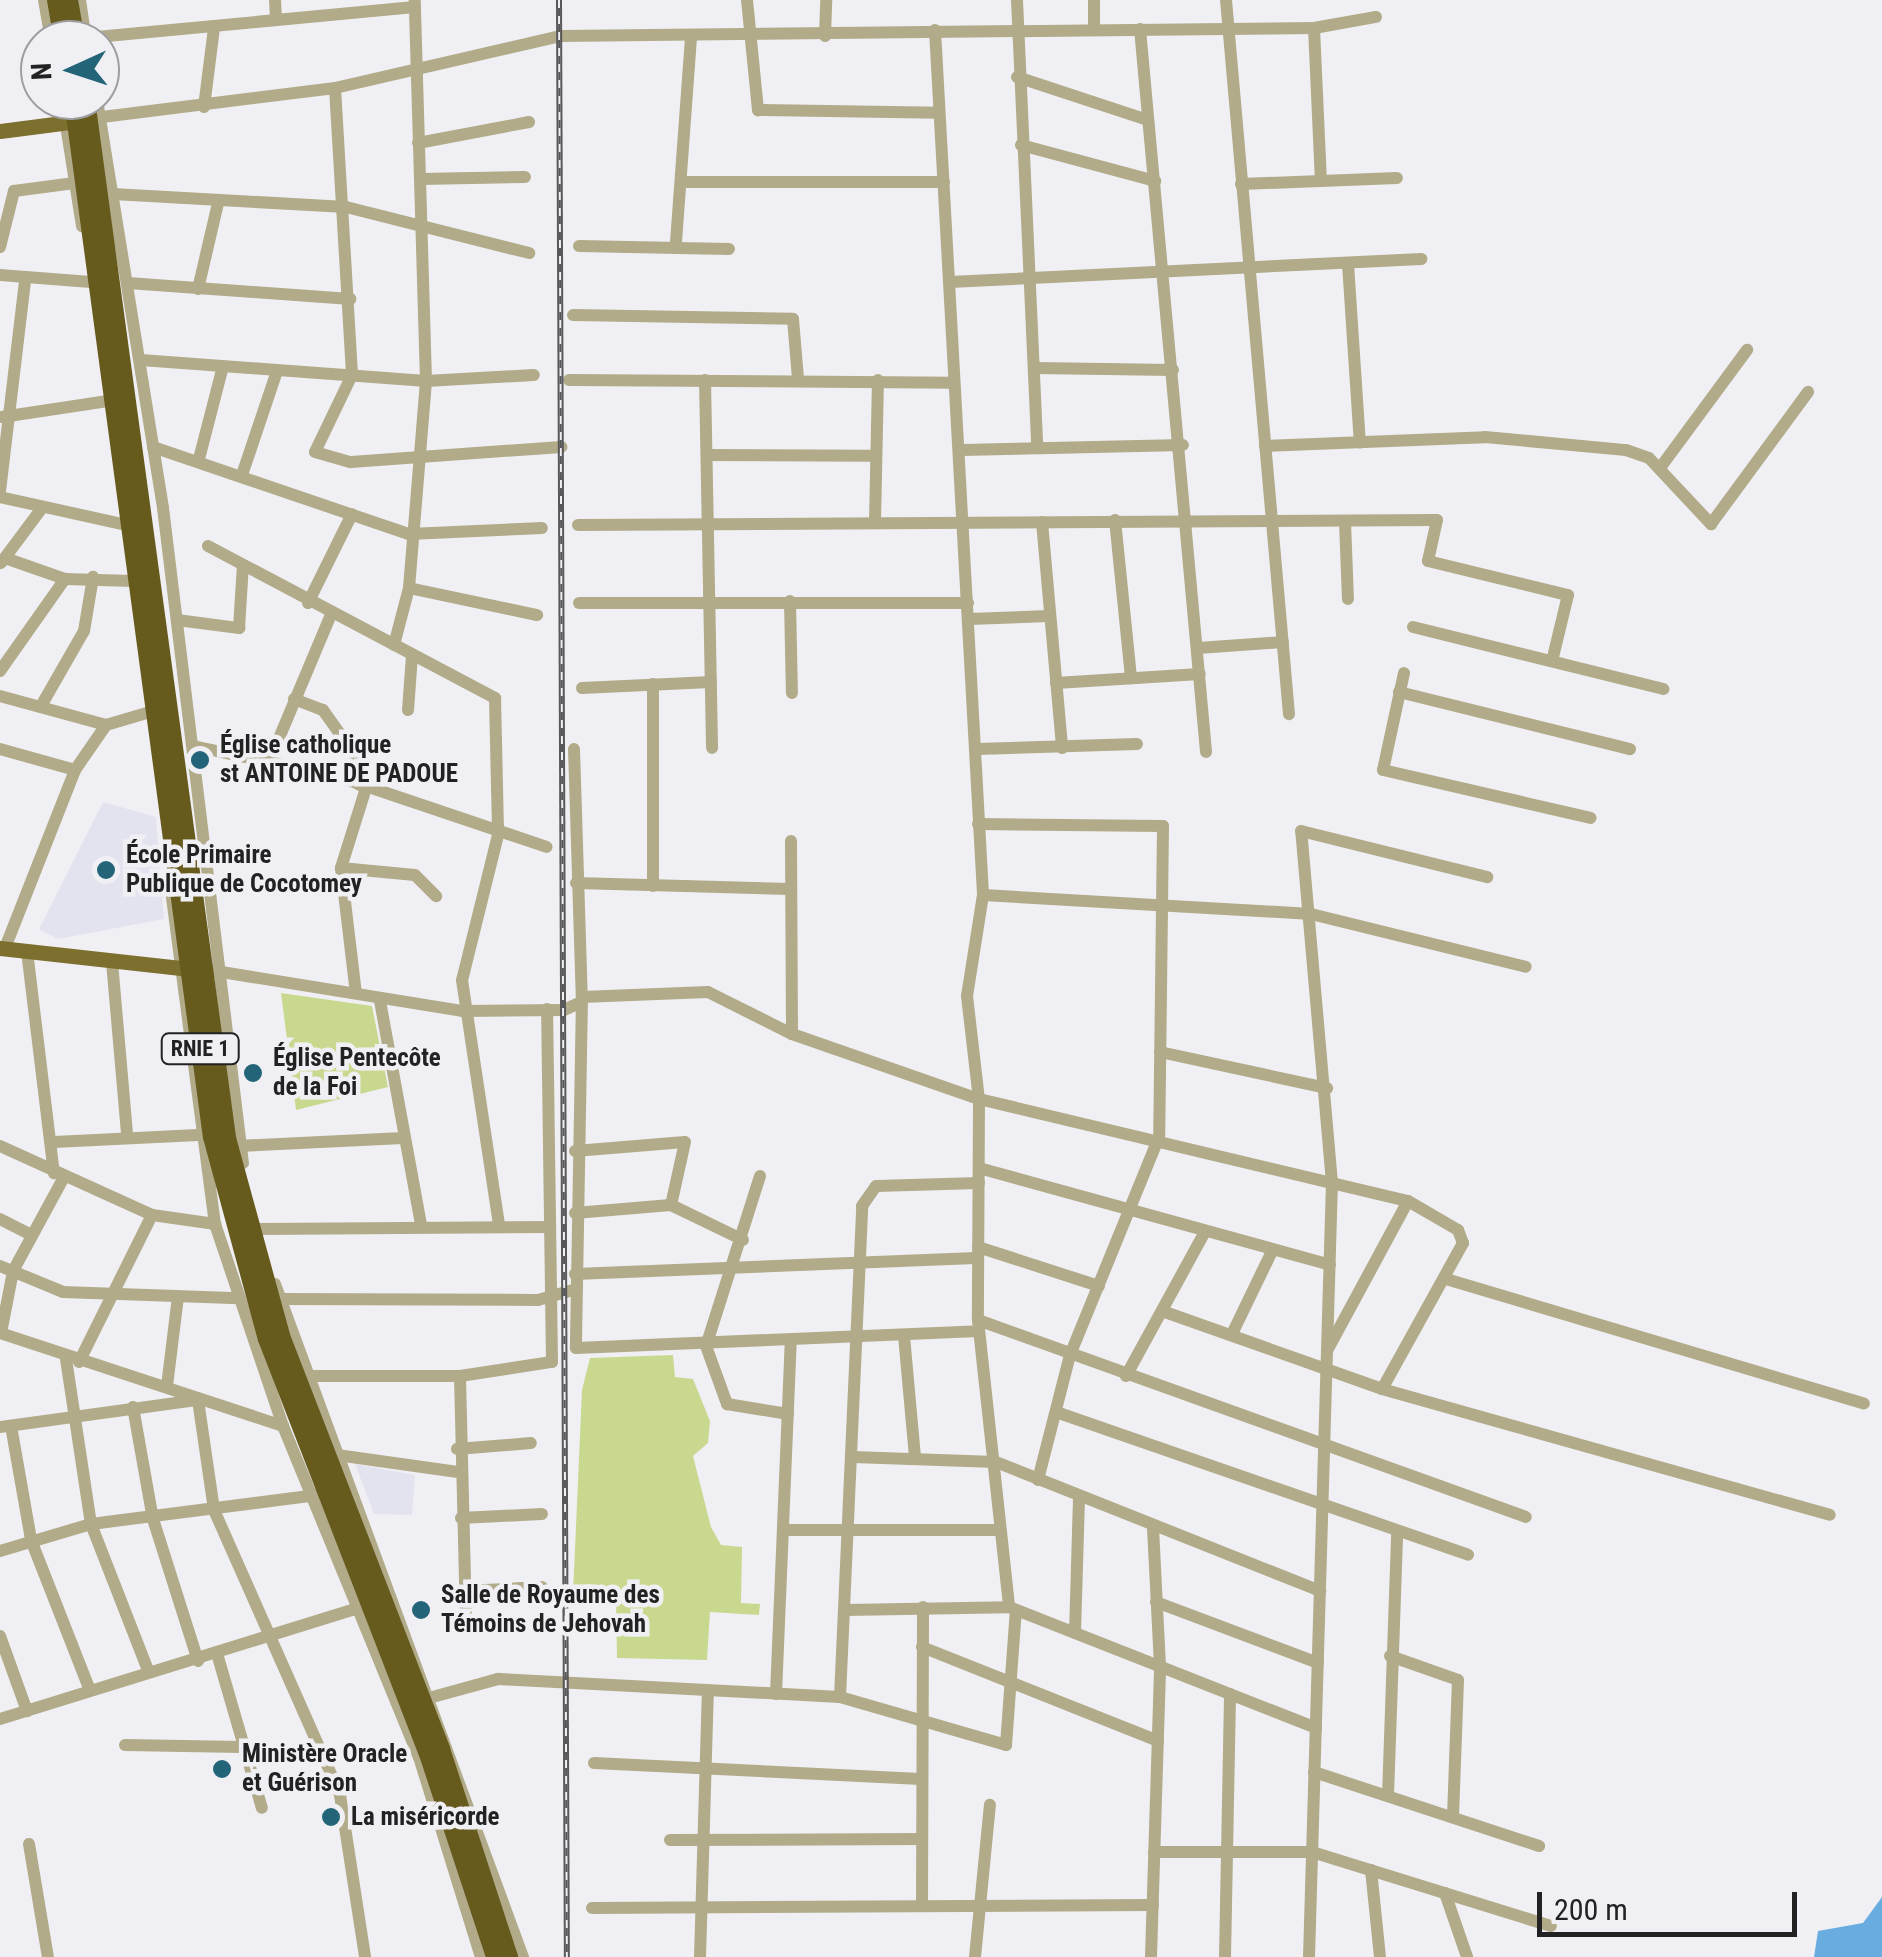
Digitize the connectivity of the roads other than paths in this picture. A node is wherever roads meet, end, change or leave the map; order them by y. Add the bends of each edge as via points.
1 (275, 0) edge
2 (747, 0) edge
3 (826, 0) edge
4 (1017, 0) edge
5 (1094, 0) edge
6 (1226, 0) edge
7 (415, 3) edge
8 (1376, 17) dead end
9 (276, 18) junction
10 (1226, 27) junction
11 (214, 28) junction
12 (1014, 28) junction
13 (1314, 28) junction
14 (1094, 29) junction
15 (1140, 29) junction
16 (934, 30) junction
17 (120, 36) edge
18 (826, 36) junction
19 (691, 40) junction
20 (747, 40) junction
21 (416, 72) junction
22 (1017, 77) junction
23 (334, 88) junction
24 (204, 107) junction
25 (120, 113) edge
26 (940, 113) junction
27 (62, 120) edge
28 (83, 120) edge
29 (85, 120) edge
30 (85, 120) edge
31 (1148, 120) junction
32 (529, 122) dead end
33 (0, 131) edge
34 (418, 143) junction
35 (1021, 145) junction
36 (525, 177) dead end
37 (1397, 178) dead end
38 (420, 179) junction
39 (1154, 181) junction
40 (1321, 181) junction
41 (681, 182) junction
42 (944, 182) junction
43 (74, 183) junction
44 (1241, 184) junction
45 (113, 194) junction
46 (218, 203) junction
47 (346, 208) junction
48 (421, 232) junction
49 (676, 242) junction
50 (579, 246) dead end
51 (0, 247) edge
52 (729, 248) dead end
53 (529, 253) dead end
54 (1421, 259) dead end
55 (1348, 264) junction
56 (1166, 268) junction
57 (1248, 268) junction
58 (1032, 274) junction
59 (0, 275) edge
60 (25, 281) junction
61 (91, 282) junction
62 (950, 282) junction
63 (128, 283) junction
64 (198, 289) junction
65 (350, 299) junction
66 (573, 315) dead end
67 (1747, 350) dead end
68 (6, 358) edge
69 (141, 360) junction
70 (222, 366) junction
71 (1035, 368) junction
72 (1172, 370) junction
73 (277, 371) junction
74 (352, 375) junction
75 (534, 375) dead end
76 (798, 379) junction
77 (569, 380) dead end
78 (705, 380) junction
79 (878, 380) junction
80 (426, 382) junction
81 (953, 383) junction
82 (1808, 392) dead end
83 (108, 401) junction
84 (4, 417) edge
85 (1360, 443) junction
86 (1183, 445) junction
87 (1265, 446) junction
88 (153, 447) junction
89 (561, 447) dead end
90 (1037, 447) junction
91 (961, 450) junction
92 (706, 455) junction
93 (874, 456) junction
94 (414, 457) junction
95 (199, 459) junction
96 (1660, 468) junction
97 (243, 472) junction
98 (0, 494) edge
99 (42, 508) junction
100 (352, 514) junction
101 (1188, 518) junction
102 (1115, 520) junction
103 (875, 522) junction
104 (1042, 522) junction
105 (1272, 522) junction
106 (1345, 522) junction
107 (963, 524) junction
108 (126, 525) junction
109 (578, 526) dead end
110 (710, 526) junction
111 (542, 528) dead end
112 (409, 534) junction
113 (208, 546) dead end
114 (2, 561) edge
115 (243, 565) junction
116 (93, 578) junction
117 (65, 579) junction
118 (134, 581) junction
119 (409, 588) junction
120 (1348, 599) dead end
121 (790, 601) junction
122 (308, 603) junction
123 (578, 603) dead end
124 (708, 603) junction
125 (968, 603) junction
126 (537, 615) dead end
127 (1049, 616) junction
128 (330, 617) junction
129 (970, 619) junction
130 (177, 620) junction
131 (1413, 628) dead end
132 (1283, 642) junction
133 (394, 645) junction
134 (1198, 648) junction
135 (412, 655) junction
136 (1552, 661) junction
137 (0, 671) edge
138 (1404, 672) dead end
139 (1200, 674) junction
140 (1131, 678) junction
141 (711, 682) junction
142 (1056, 682) junction
143 (653, 684) junction
144 (582, 688) dead end
145 (1663, 688) dead end
146 (1399, 692) junction
147 (792, 693) dead end
148 (0, 696) edge
149 (294, 699) junction
150 (40, 706) junction
151 (408, 710) dead end
152 (150, 712) junction
153 (1289, 714) dead end
154 (106, 725) junction
155 (1136, 744) dead end
156 (193, 746) junction
157 (712, 748) dead end
158 (1062, 748) junction
159 (0, 749) edge
160 (574, 749) dead end
161 (978, 749) junction
162 (1630, 749) dead end
163 (1206, 752) dead end
164 (269, 762) junction
165 (76, 770) junction
166 (366, 788) junction
167 (1591, 818) dead end
168 (978, 824) junction
169 (498, 835) junction
170 (790, 842) dead end
171 (547, 847) dead end
172 (341, 868) junction
173 (1487, 878) dead end
174 (576, 883) junction
175 (654, 886) junction
176 (790, 889) junction
177 (983, 895) junction
178 (436, 896) dead end
179 (1163, 899) junction
180 (1311, 914) junction
181 (3, 948) edge
182 (26, 951) junction
183 (112, 962) junction
184 (1526, 968) dead end
185 (197, 970) junction
186 (356, 993) junction
187 (582, 1000) junction
188 (380, 1001) junction
189 (547, 1009) junction
190 (462, 1011) junction
191 (792, 1034) junction
192 (1160, 1052) junction
193 (1326, 1088) junction
194 (978, 1099) junction
195 (127, 1134) junction
196 (198, 1135) junction
197 (1159, 1137) junction
198 (403, 1138) junction
199 (54, 1142) junction
200 (0, 1146) edge
201 (238, 1146) junction
202 (575, 1151) junction
203 (979, 1168) junction
204 (59, 1175) junction
205 (760, 1176) dead end
206 (979, 1183) junction
207 (1332, 1183) junction
208 (1408, 1201) junction
209 (672, 1205) junction
210 (1130, 1210) junction
211 (575, 1213) junction
212 (152, 1216) junction
213 (0, 1219) edge
214 (216, 1224) junction
215 (421, 1225) junction
216 (498, 1225) junction
217 (550, 1227) junction
218 (259, 1230) junction
219 (1205, 1232) junction
220 (31, 1235) junction
221 (743, 1240) junction
222 (1273, 1250) junction
223 (977, 1253) junction
224 (862, 1257) junction
225 (1330, 1265) junction
226 (736, 1266) junction
227 (6, 1269) edge
228 (1446, 1279) junction
229 (575, 1282) junction
230 (1098, 1286) junction
231 (551, 1289) junction
232 (111, 1296) junction
233 (178, 1297) junction
234 (239, 1298) junction
235 (280, 1298) junction
236 (1162, 1310) junction
237 (978, 1326) junction
238 (0, 1333) edge
239 (1232, 1334) junction
240 (904, 1336) junction
241 (858, 1340) junction
242 (791, 1342) junction
243 (706, 1346) junction
244 (1070, 1355) junction
245 (1327, 1358) junction
246 (73, 1360) junction
247 (306, 1376) junction
248 (460, 1376) junction
249 (1126, 1376) junction
250 (167, 1386) junction
251 (1382, 1389) junction
252 (198, 1400) junction
253 (1864, 1404) dead end
254 (133, 1408) junction
255 (1056, 1412) junction
256 (788, 1414) junction
257 (72, 1417) junction
258 (6, 1426) edge
259 (283, 1426) junction
260 (1324, 1441) junction
261 (531, 1443) dead end
262 (458, 1449) junction
263 (337, 1455) junction
264 (853, 1457) junction
265 (916, 1458) junction
266 (996, 1462) junction
267 (458, 1472) junction
268 (1038, 1480) junction
269 (316, 1495) junction
270 (1080, 1498) junction
271 (214, 1510) junction
272 (1322, 1510) junction
273 (542, 1514) dead end
274 (1830, 1514) dead end
275 (1526, 1517) dead end
276 (460, 1518) junction
277 (153, 1520) junction
278 (91, 1524) junction
279 (1153, 1527) junction
280 (783, 1530) junction
281 (1000, 1530) junction
282 (1396, 1532) junction
283 (850, 1536) junction
284 (31, 1540) junction
285 (0, 1551) edge
286 (1468, 1555) dead end
287 (542, 1586) dead end
288 (464, 1591) junction
289 (1320, 1591) junction
290 (1156, 1602) junction
291 (922, 1607) junction
292 (360, 1608) junction
293 (1012, 1608) junction
294 (845, 1610) junction
295 (466, 1630) dead end
296 (1075, 1633) junction
297 (0, 1636) edge
298 (276, 1639) junction
299 (922, 1647) junction
300 (1390, 1656) junction
301 (218, 1657) junction
302 (198, 1661) junction
303 (1318, 1663) junction
304 (1160, 1666) junction
305 (148, 1670) junction
306 (1015, 1684) junction
307 (89, 1688) junction
308 (708, 1691) junction
309 (776, 1694) junction
310 (1230, 1694) junction
311 (840, 1697) junction
312 (428, 1698) junction
313 (27, 1711) junction
314 (921, 1718) junction
315 (0, 1720) edge
316 (1316, 1728) junction
317 (1158, 1741) junction
318 (126, 1745) dead end
319 (242, 1748) junction
320 (594, 1763) dead end
321 (706, 1769) junction
322 (1314, 1772) junction
323 (921, 1779) junction
324 (1388, 1796) junction
325 (990, 1805) dead end
326 (262, 1808) dead end
327 (1453, 1817) junction
328 (922, 1839) junction
329 (670, 1840) dead end
330 (704, 1840) junction
331 (29, 1844) dead end
332 (1539, 1846) dead end
333 (1224, 1851) junction
334 (1154, 1852) junction
335 (1312, 1852) junction
336 (1371, 1870) junction
337 (1445, 1893) junction
338 (922, 1906) junction
339 (1153, 1906) junction
340 (980, 1907) junction
341 (592, 1908) dead end
342 (702, 1908) junction
343 (1552, 1926) dead end
344 (48, 1957) edge
345 (365, 1957) edge
346 (481, 1957) edge
347 (495, 1957) edge
348 (509, 1957) edge
349 (523, 1957) edge
350 (700, 1957) edge
351 (975, 1957) edge
352 (1152, 1957) edge
353 (1226, 1957) edge
354 (1309, 1957) edge
355 (1380, 1957) edge
356 (1467, 1957) edge

1 - 9 street
2 - 20 street
3 - 18 street
4 - 12 street
5 - 14 street
6 - 10 street
7 - 9 street
7 - 21 street
8 - 13 street
9 - 11 street
10 - 13 street
10 - 15 street
10 - 44 street
11 - 17 street
11 - 24 street
12 - 14 street
12 - 16 street
12 - 22 street
13 - 40 street
14 - 15 street
15 - 31 street
16 - 18 street
16 - 26 street
18 - 20 street
19 - 20 street
19 - 21 street via 560,36
19 - 41 street
20 - 26 street via 758,110
21 - 23 street
21 - 34 street
22 - 31 street
22 - 35 street
23 - 24 street
23 - 47 street
24 - 25 street
26 - 42 street
27 - 33 main road
28 - 43 street
29 - 45 street
30 - 185 highway, RNIE 1
31 - 39 street
32 - 34 street
34 - 38 street
35 - 39 street
35 - 58 street
36 - 38 street
37 - 40 street
38 - 48 street
39 - 56 street
40 - 44 street
41 - 42 street
41 - 49 street
42 - 62 street
43 - 51 street via 14,191
43 - 61 street
44 - 57 street
45 - 46 street
45 - 63 street
46 - 47 street
46 - 64 street
47 - 48 street
47 - 65 street
48 - 53 street
48 - 80 street
49 - 50 street
49 - 52 street
54 - 55 street
55 - 57 street
55 - 85 street
56 - 57 street
56 - 58 street
56 - 72 street
57 - 87 street
58 - 62 street
58 - 71 street
59 - 60 street
60 - 61 street
60 - 68 street
61 - 83 street
62 - 81 street
63 - 64 street
63 - 69 street
64 - 65 street
65 - 74 street
66 - 76 street via 793,319
67 - 96 street
68 - 84 street
69 - 70 street
69 - 88 street
70 - 73 street
70 - 95 street
71 - 72 street
71 - 90 street
72 - 86 street
73 - 74 street
73 - 97 street
74 - 80 street
74 - 94 street via 315,452 331,461
75 - 80 street
76 - 78 street
76 - 79 street
77 - 78 street
78 - 92 street
79 - 81 street
79 - 93 street
80 - 94 street
81 - 91 street
82 - 96 street via 1712,524
83 - 84 street
83 - 108 street
84 - 98 street
85 - 87 street
85 - 96 street via 1485,438 1626,450
86 - 90 street
86 - 101 street
87 - 105 street
88 - 95 street
88 - 130 street
89 - 94 street
90 - 91 street
91 - 107 street
92 - 93 street
92 - 110 street
93 - 103 street
94 - 112 street
95 - 97 street
97 - 100 street
98 - 99 street
99 - 108 street
99 - 114 street
100 - 112 street
100 - 122 street
101 - 102 street
101 - 105 street
101 - 134 street
102 - 104 street
102 - 140 street
103 - 107 street
103 - 110 street
104 - 107 street
104 - 127 street
105 - 106 street
105 - 132 street
106 - 120 street
106 - 136 street via 1437,520 1428,561 1568,596
107 - 125 street
108 - 118 street
109 - 110 street
110 - 124 street
111 - 112 street
112 - 119 street
113 - 115 street
114 - 117 street
115 - 122 street
115 - 130 street via 240,628
116 - 117 street
116 - 118 street
116 - 150 street via 84,630
117 - 137 street
118 - 152 street
119 - 126 street
119 - 133 street
121 - 124 street
121 - 125 street
121 - 147 street
122 - 128 street
123 - 124 street
124 - 141 street
125 - 129 street
127 - 129 street
127 - 142 street
128 - 133 street
128 - 149 street
129 - 161 street
130 - 156 street
131 - 136 street
132 - 134 street
132 - 153 street
133 - 135 street
134 - 139 street
135 - 151 street
135 - 169 street via 495,698
136 - 145 street
138 - 146 street
139 - 140 street
139 - 163 street
140 - 142 street
141 - 143 street
141 - 157 street
142 - 158 street
143 - 144 street
143 - 175 street
146 - 162 street
146 - 167 street via 1383,770
148 - 150 street
149 - 164 street
149 - 166 street via 323,710 355,746
150 - 154 street
152 - 154 street
152 - 185 street
154 - 165 street
155 - 158 street
156 - 164 street
156 - 185 street
158 - 161 street
159 - 165 street
160 - 174 street
161 - 168 street
164 - 166 street
165 - 181 street
166 - 169 street
166 - 172 street
168 - 177 street
168 - 179 street via 1163,826
169 - 171 street
169 - 190 street
170 - 176 street
172 - 178 street via 415,876
172 - 186 street
173 - 180 street via 1301,831
174 - 175 street
174 - 187 street
175 - 176 street
176 - 191 street
177 - 179 street
177 - 194 street via 967,996
179 - 180 street
179 - 192 street
180 - 184 street
180 - 193 street
181 - 182 main road
182 - 183 main road
182 - 199 street
183 - 185 main road
183 - 195 street
185 - 186 street
185 - 196 street
185 - 201 street
185 - 312 highway, RNIE 1 via 247,1224
185 - 347 highway, RNIE 1 via 212,1138 238,1248
186 - 188 street
187 - 189 street
187 - 191 street via 700,990
187 - 202 street
188 - 190 street
188 - 198 street
189 - 190 street
189 - 217 street
190 - 216 street
191 - 194 street
192 - 193 street
192 - 197 street
193 - 207 street
194 - 197 street
194 - 203 street
195 - 196 street
195 - 199 street
196 - 214 street
197 - 207 street
197 - 210 street
198 - 201 street
198 - 215 street
199 - 204 street
200 - 204 street
201 - 218 street
202 - 209 street via 686,1142
202 - 211 street
203 - 206 street
203 - 210 street
204 - 212 street
204 - 220 street
205 - 221 street
206 - 223 street
206 - 224 street via 868,1188
207 - 208 street
207 - 225 street
208 - 228 street via 1462,1236
208 - 245 street
209 - 211 street
209 - 221 street
210 - 219 street
210 - 230 street
211 - 229 street
212 - 214 street
212 - 232 street
213 - 220 street
214 - 234 street
215 - 216 street
215 - 218 street
216 - 217 street
217 - 231 street
218 - 235 street
219 - 222 street
219 - 236 street
220 - 227 street
221 - 226 street
222 - 225 street
222 - 239 street
223 - 224 street
223 - 230 street
223 - 237 street
224 - 226 street
224 - 241 street
225 - 245 street
226 - 229 street
226 - 243 street
227 - 232 street via 64,1292
227 - 238 street
228 - 251 street
228 - 253 street via 1620,1337 1742,1360
229 - 231 street
229 - 243 street via 576,1348
230 - 244 street
231 - 235 street via 538,1300
231 - 248 street via 552,1362
232 - 233 street
232 - 246 street
233 - 234 street
233 - 250 street
234 - 259 street
235 - 247 street
236 - 239 street
236 - 249 street
237 - 240 street
237 - 244 street
237 - 266 street
238 - 246 street
239 - 245 street
240 - 241 street
240 - 265 street
241 - 242 street
241 - 264 street
242 - 243 street
242 - 256 street
243 - 256 street via 726,1404
244 - 249 street
244 - 255 street
245 - 251 street
245 - 260 street
246 - 250 street
246 - 257 street
247 - 248 street
247 - 263 street
248 - 262 street
249 - 260 street
250 - 252 street
251 - 274 street
252 - 254 street
252 - 259 street
252 - 271 street
254 - 257 street
254 - 277 street
255 - 268 street
255 - 272 street
256 - 280 street
257 - 258 street
257 - 278 street
258 - 284 street
259 - 269 street
260 - 272 street
260 - 275 street
261 - 262 street
262 - 267 street
263 - 267 street
263 - 312 street
264 - 265 street
264 - 283 street
265 - 266 street
266 - 268 street
266 - 281 street
267 - 276 street
268 - 270 street
269 - 271 street
269 - 292 street
270 - 279 street
270 - 296 street
271 - 277 street
271 - 298 street
272 - 282 street
272 - 289 street
273 - 276 street
276 - 288 street
277 - 278 street
277 - 302 street
278 - 284 street
278 - 305 street
279 - 289 street
279 - 290 street
280 - 283 street
280 - 309 street
281 - 283 street
281 - 293 street
282 - 286 street
282 - 300 street
283 - 294 street
284 - 285 street
284 - 307 street
287 - 288 street
288 - 295 street
289 - 303 street
290 - 303 street
290 - 304 street
291 - 293 street
291 - 294 street
291 - 299 street
292 - 298 street
292 - 346 street
293 - 296 street
293 - 306 street
294 - 311 street
296 - 304 street
297 - 313 street
298 - 301 street
298 - 345 street via 340,1795
299 - 306 street
299 - 314 street
300 - 324 street
300 - 327 street via 1458,1680
301 - 302 street
301 - 319 street
302 - 305 street
303 - 316 street
304 - 310 street
304 - 317 street
305 - 307 street
306 - 314 street via 1006,1746
306 - 317 street
307 - 313 street
308 - 309 street
308 - 312 street via 498,1678
308 - 321 street
309 - 311 street
310 - 316 street
310 - 333 street
311 - 314 street
312 - 348 highway, RNIE 1
312 - 349 street
313 - 315 street
314 - 323 street
316 - 322 street
317 - 334 street
318 - 319 street
319 - 326 street
320 - 321 street
321 - 323 street
321 - 330 street
322 - 324 street
322 - 335 street
323 - 328 street
324 - 327 street
325 - 340 street
327 - 332 street
328 - 330 street
328 - 338 street
329 - 330 street
330 - 342 street
331 - 344 street
333 - 334 street
333 - 335 street
333 - 353 street
334 - 339 street
335 - 336 street
335 - 354 street
336 - 337 street
336 - 355 street
337 - 343 street
337 - 356 street
338 - 340 street
338 - 342 street
339 - 340 street
339 - 352 street
340 - 351 street
341 - 342 street
342 - 350 street

